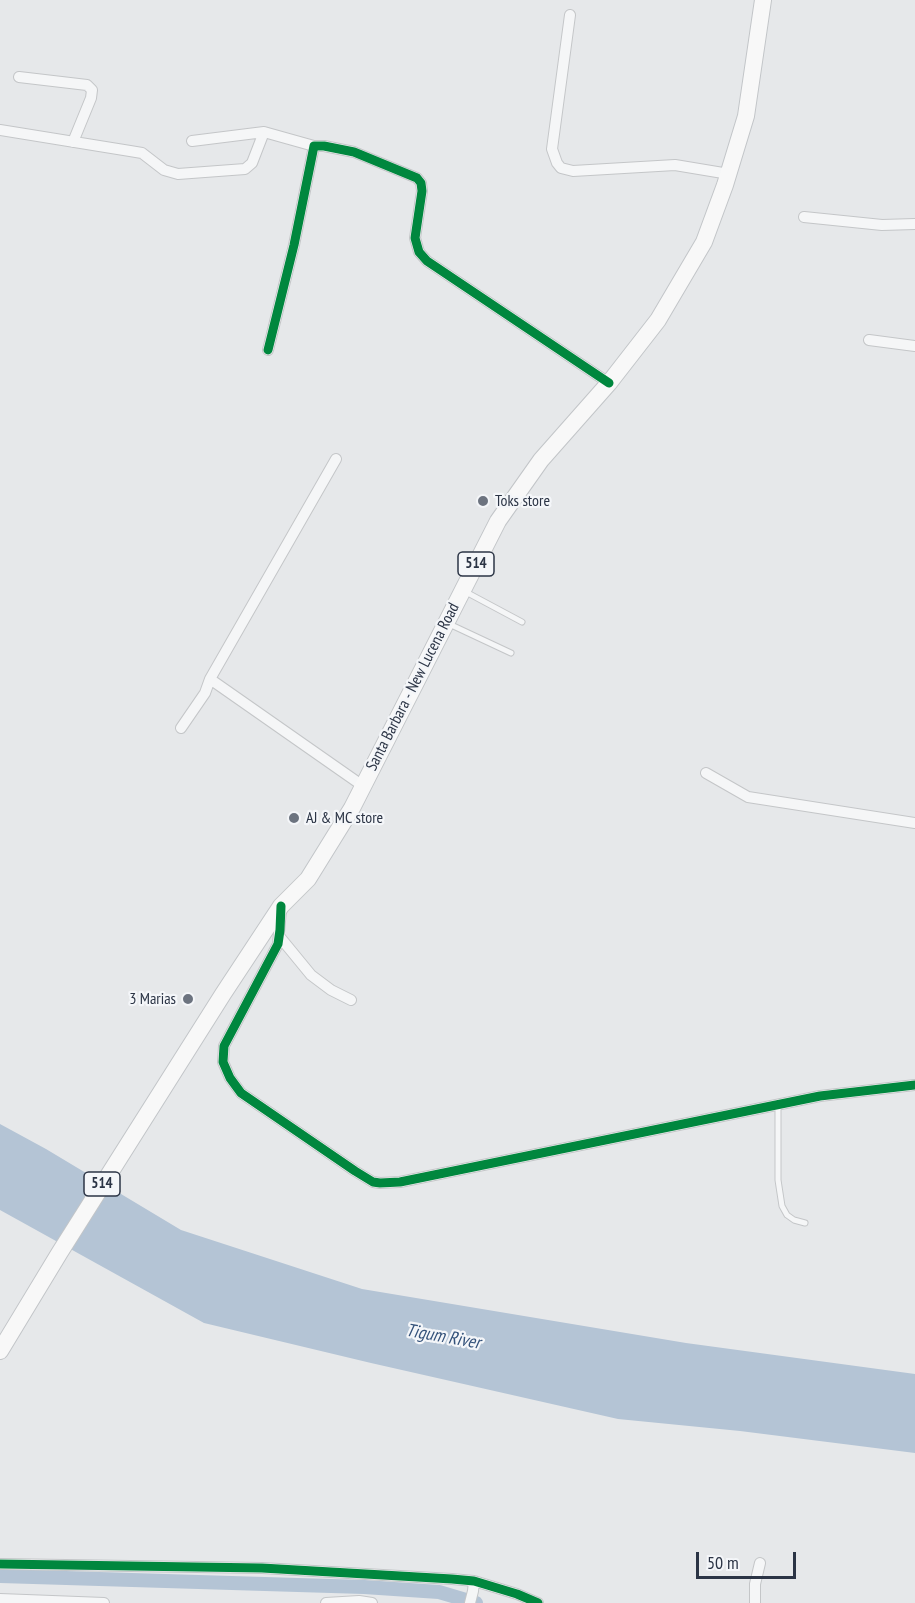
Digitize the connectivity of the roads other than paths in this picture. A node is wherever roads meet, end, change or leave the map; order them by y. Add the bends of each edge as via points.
1 (764, 0) edge
2 (570, 15) dead end
3 (19, 77) dead end
4 (0, 130) edge
5 (264, 132) junction
6 (192, 141) dead end
7 (73, 142) junction
8 (314, 146) junction
9 (729, 174) junction
10 (804, 217) dead end
11 (915, 224) edge
12 (869, 340) dead end
13 (915, 346) edge
14 (268, 350) dead end
15 (609, 383) junction
16 (336, 459) dead end
17 (462, 591) junction
18 (446, 622) junction
19 (522, 622) dead end
20 (511, 653) dead end
21 (210, 678) junction
22 (181, 728) dead end
23 (706, 773) dead end
24 (363, 786) junction
25 (915, 823) edge
26 (281, 906) junction
27 (279, 936) junction
28 (351, 1000) dead end
29 (915, 1085) edge
30 (778, 1105) junction
31 (805, 1223) dead end
32 (0, 1351) edge
33 (760, 1563) dead end
34 (0, 1564) edge
35 (474, 1586) junction
36 (0, 1599) edge
37 (359, 1602) edge
38 (104, 1603) edge
39 (326, 1603) edge
40 (372, 1603) edge
41 (470, 1603) edge
42 (538, 1603) edge
43 (755, 1603) edge

1 - 9 main road, Santa Barbara - New Lucena Road / 514 via 746,116
2 - 9 street via 552,149 561,168 573,171 675,165
3 - 7 street via 87,85 92,90
4 - 7 street
5 - 6 street
5 - 7 street via 252,163 245,169 177,174 164,170 142,153
5 - 8 street
8 - 14 street
8 - 15 street via 354,152 417,178 422,191 415,238 427,261
9 - 15 main road, Santa Barbara - New Lucena Road / 514 via 704,242 658,320
10 - 11 street via 882,225
12 - 13 street
15 - 17 main road, Santa Barbara - New Lucena Road / 514 via 542,460 498,521
16 - 21 street
17 - 18 main road, Santa Barbara - New Lucena Road / 514
17 - 19 lane
18 - 20 lane
18 - 24 main road, Santa Barbara - New Lucena Road / 514
21 - 22 street via 205,693
21 - 24 street
23 - 25 street via 748,797
24 - 26 main road, Santa Barbara - New Lucena Road / 514 via 308,879
26 - 27 street
26 - 32 main road, Santa Barbara - New Lucena Road / 514
27 - 28 street via 311,975
27 - 30 street via 224,1046 223,1062 241,1093 373,1182 400,1182
29 - 30 street
30 - 31 lane via 782,1206 787,1215
33 - 43 street
34 - 35 street via 262,1568 452,1579
35 - 41 street
35 - 42 street via 517,1594
36 - 38 street
37 - 39 street
37 - 40 street

